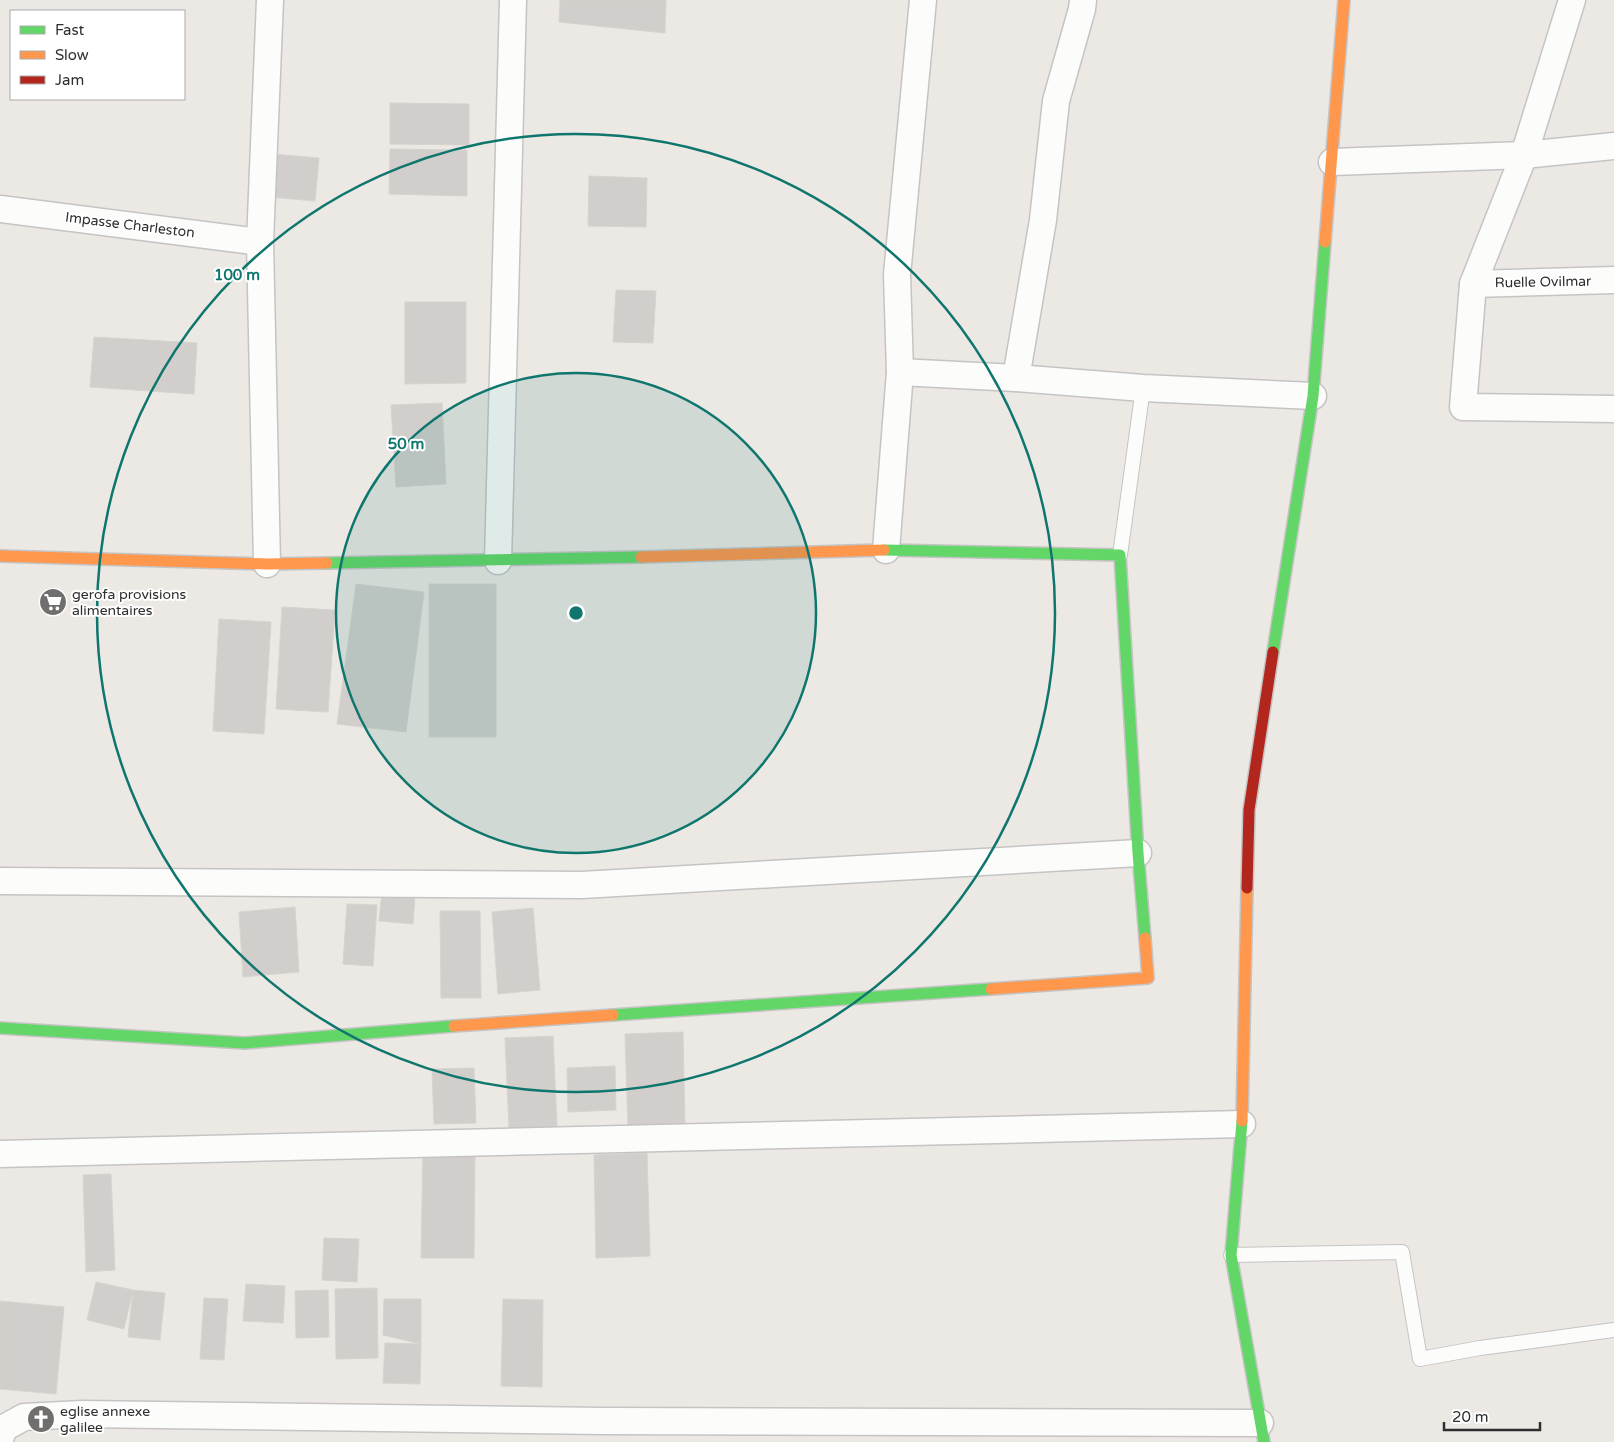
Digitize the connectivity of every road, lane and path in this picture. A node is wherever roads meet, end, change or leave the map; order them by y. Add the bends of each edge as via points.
1 (270, 0) edge
2 (513, 0) edge
3 (923, 0) edge
4 (1083, 0) edge
5 (1344, 0) edge
6 (1572, 0) edge
7 (1614, 146) edge
8 (1524, 155) junction
9 (1332, 162) junction
10 (0, 208) edge
11 (260, 242) junction
12 (1614, 280) edge
13 (1473, 284) junction
14 (900, 372) junction
15 (1016, 378) junction
16 (1143, 388) junction
17 (1313, 396) junction
18 (1614, 409) edge
19 (886, 550) junction
20 (1120, 555) junction
21 (0, 556) edge
22 (498, 561) junction
23 (266, 564) junction
24 (1138, 853) junction
25 (0, 881) edge
26 (0, 1028) edge
27 (1242, 1124) junction
28 (0, 1154) edge
29 (1231, 1255) junction
30 (1614, 1330) edge
31 (601, 1431) edge
32 (946, 1432) edge
33 (1262, 1433) edge
34 (0, 1439) edge

1 - 11 street
2 - 22 street
3 - 14 street via 897,275
4 - 15 street via 1056,101 1043,220
5 - 9 street
6 - 8 street
7 - 8 street
8 - 9 street
8 - 13 street
9 - 17 street
10 - 11 street, Impasse Charleston
11 - 23 street
12 - 13 street, Ruelle Ovilmar
13 - 18 street via 1463,407
14 - 15 street
14 - 19 street
15 - 16 street
16 - 17 street
16 - 20 lane
17 - 27 street via 1249,810
19 - 20 street
19 - 22 street
20 - 24 street
21 - 23 street
22 - 23 street
24 - 25 street via 582,885
24 - 26 street via 1148,978 245,1043
27 - 28 street
27 - 29 street
29 - 30 lane via 1402,1252 1420,1359
29 - 33 street
31 - 32 street
31 - 34 street via 82,1414 24,1418 4,1428
32 - 33 street

